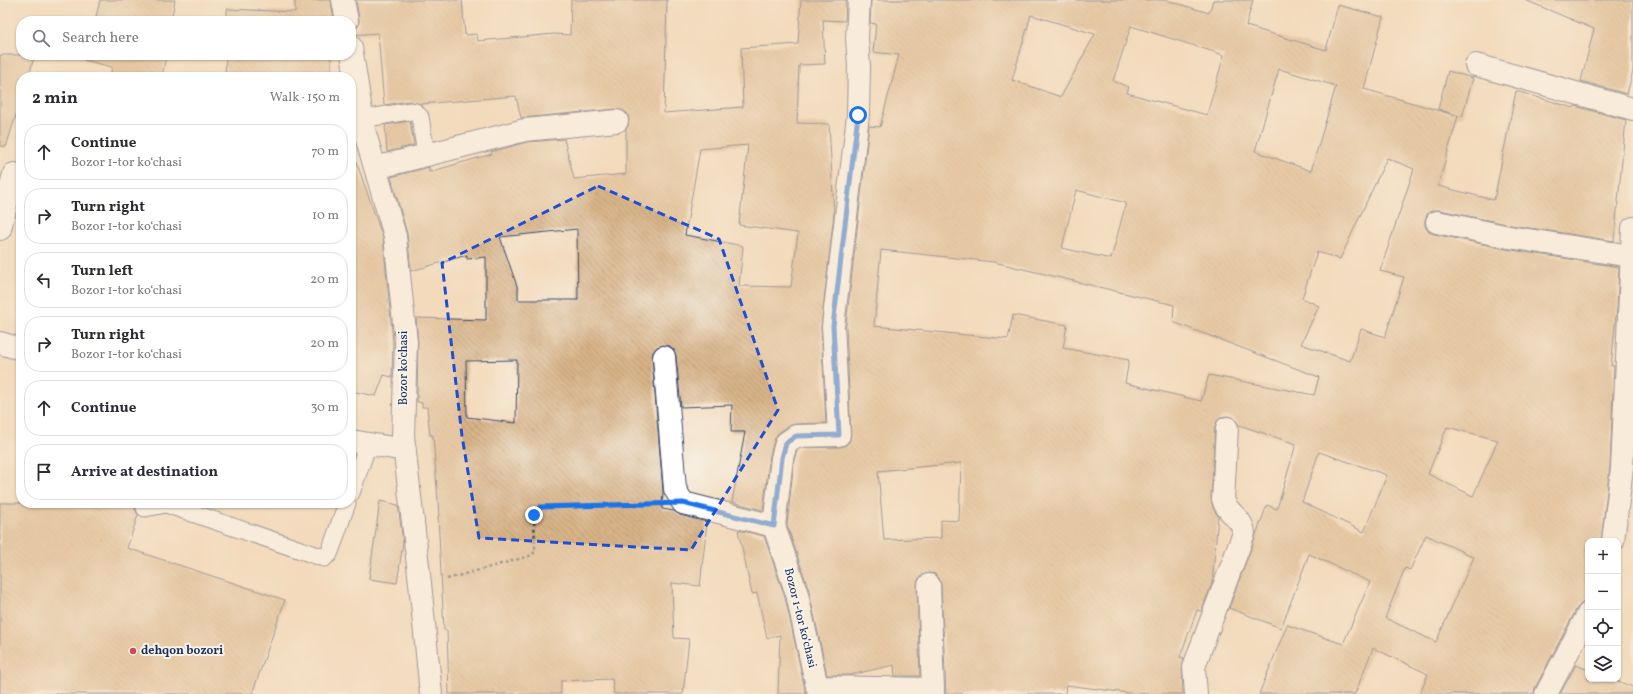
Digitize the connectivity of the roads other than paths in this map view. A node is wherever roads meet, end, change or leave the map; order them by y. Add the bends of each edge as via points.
1 (343, 0) edge
2 (859, 0) edge
3 (346, 16) edge
4 (353, 60) edge
5 (1476, 65) dead end
6 (355, 72) edge
7 (356, 77) edge
8 (1633, 109) edge
9 (363, 119) junction
10 (617, 121) dead end
11 (426, 154) junction
12 (375, 168) junction
13 (14, 174) dead end
14 (1437, 222) dead end
15 (1633, 228) edge
16 (0, 229) edge
17 (1631, 256) junction
18 (0, 343) edge
19 (16, 348) edge
20 (664, 356) dead end
21 (1227, 428) dead end
22 (359, 443) edge
23 (404, 450) junction
24 (356, 462) edge
25 (178, 508) edge
26 (345, 508) edge
27 (774, 526) junction
28 (1613, 538) edge
29 (929, 585) dead end
30 (1585, 620) edge
31 (933, 691) edge
32 (431, 694) edge
33 (1196, 694) edge
34 (1546, 694) edge

1 - 3 street
2 - 27 street, Bozor 1-tor koʻchasi via 858,115 833,326 839,435 796,436 786,443
4 - 6 street, Bozor ko'chasi
5 - 8 street
7 - 9 street, Bozor ko'chasi
9 - 11 lane via 415,112 420,117
9 - 12 street, Bozor ko'chasi
10 - 11 street via 525,130
11 - 12 street
12 - 23 street, Bozor ko'chasi via 395,236 406,342
13 - 16 street
14 - 17 street via 1509,238
15 - 17 street
17 - 28 street via 1622,468
18 - 19 street
20 - 27 street via 675,489 683,503
21 - 33 street via 1223,499 1227,509 1244,527 1244,533 1196,661
22 - 23 street
22 - 24 lane
23 - 32 street, Bozor ko'chasi
25 - 26 lane via 324,558 332,549
27 - 31 street, Bozor 1-tor koʻchasi via 797,594 817,687
29 - 31 street
30 - 34 street

